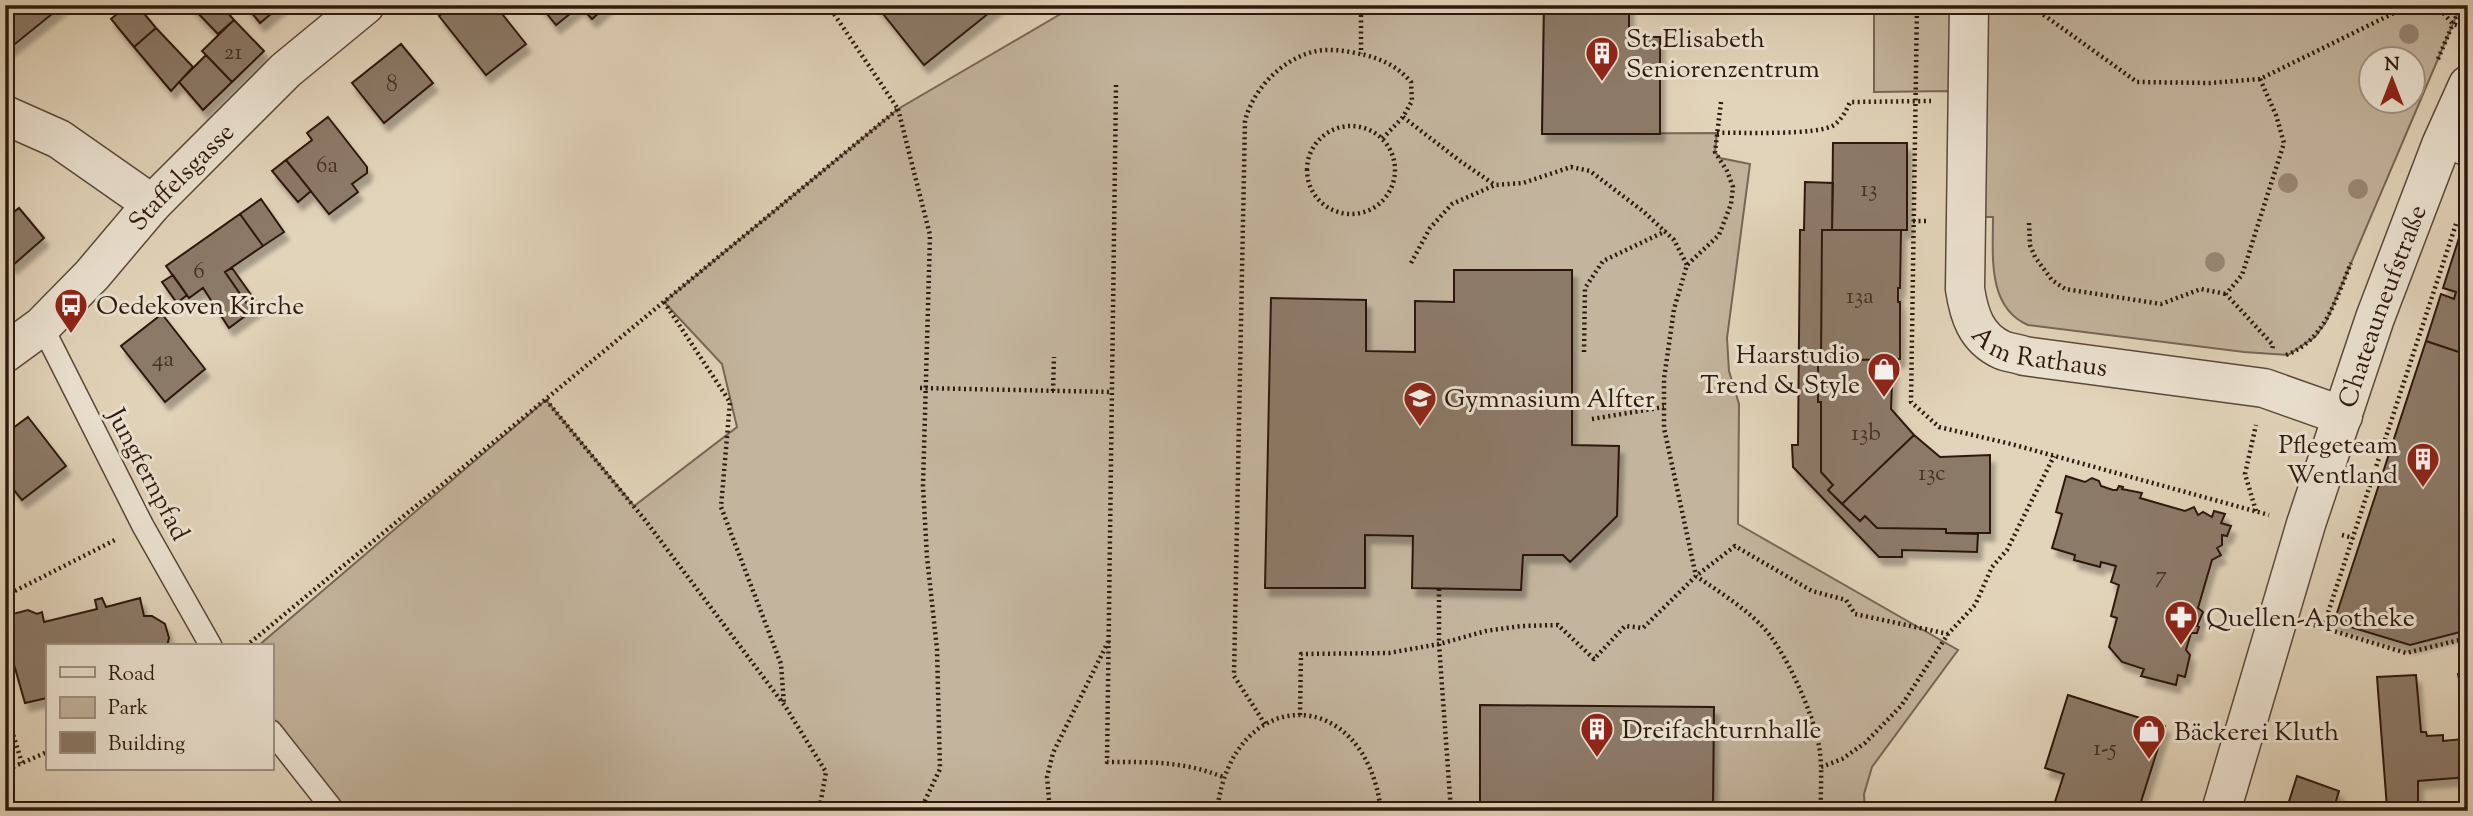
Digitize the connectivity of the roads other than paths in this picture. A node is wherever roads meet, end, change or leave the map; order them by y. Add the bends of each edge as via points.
1 (365, 5) edge
2 (1969, 5) edge
3 (2468, 85) edge
4 (5, 115) edge
5 (2454, 150) edge
6 (152, 204) junction
7 (42, 326) junction
8 (5, 354) edge
9 (2343, 416) junction
10 (210, 644) edge
11 (273, 734) edge
12 (334, 811) edge
13 (2221, 811) edge

1 - 6 street, Staffelsgasse via 286,70
2 - 9 street, Am Rathaus via 1965,289 1968,313 1984,338 2003,351 2024,355 2264,388
3 - 5 street, Chateauneufstraße
4 - 6 street via 59,139
5 - 9 street, Chateauneufstraße via 2375,318
6 - 7 street, Staffelsgasse
7 - 8 street, Staffelsgasse
7 - 10 lane, Jungfernpfad via 143,526
9 - 13 street, Chateauneufstraße
11 - 12 lane

